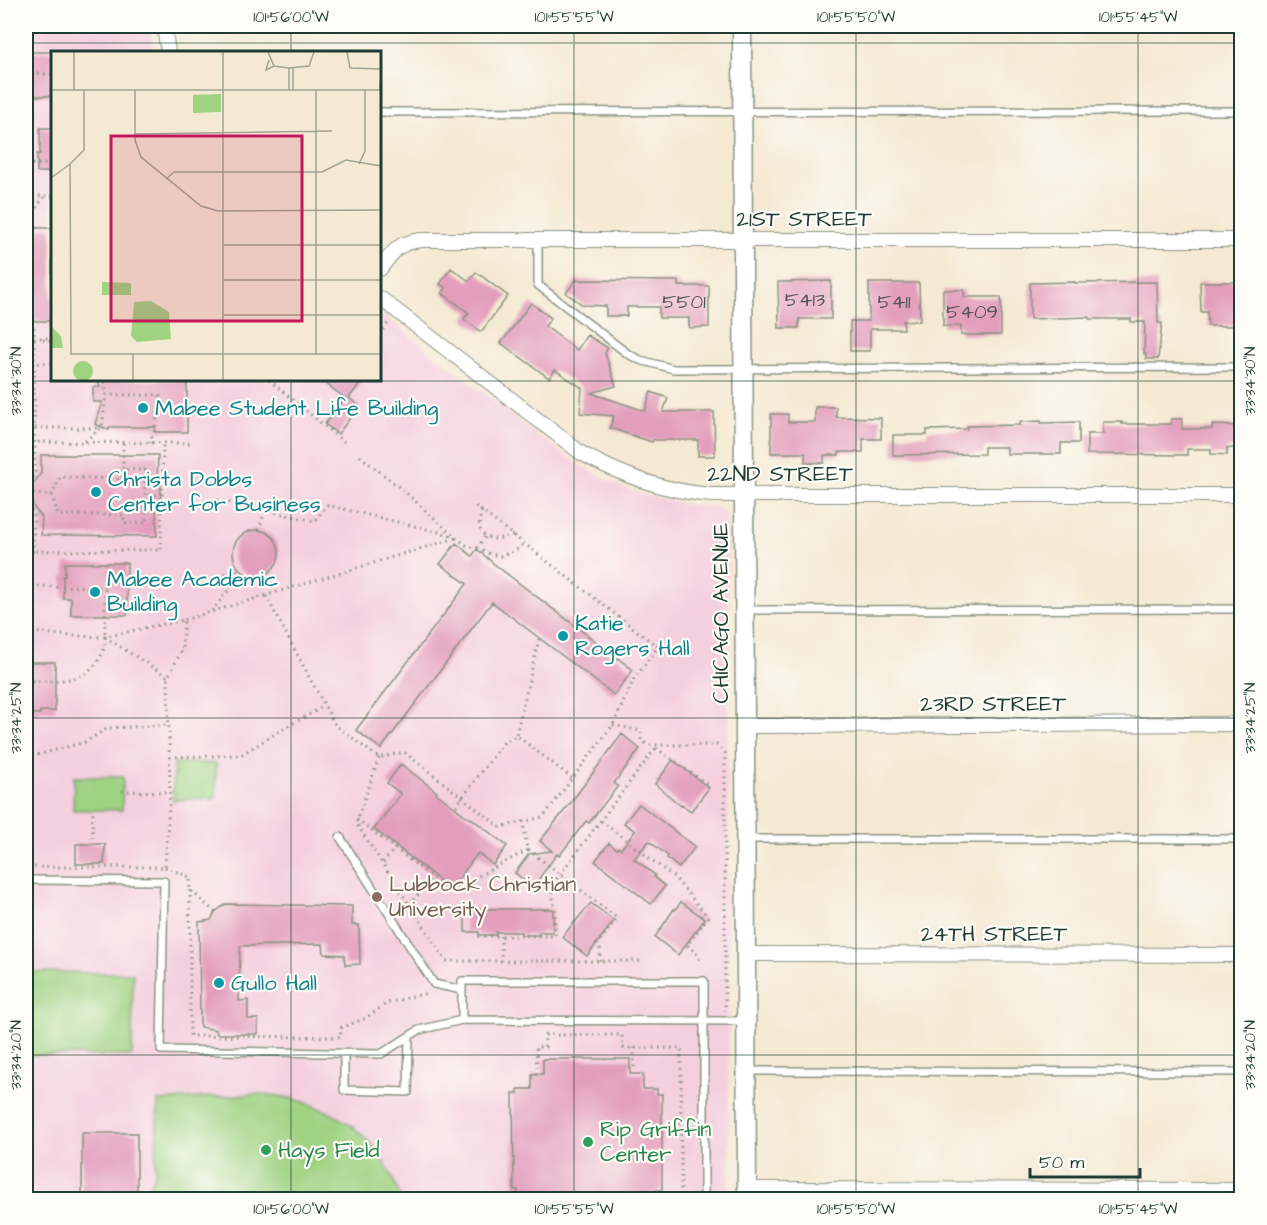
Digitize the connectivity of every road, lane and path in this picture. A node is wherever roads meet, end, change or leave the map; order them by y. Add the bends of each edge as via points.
1 (164, 26) edge
2 (742, 26) edge
3 (168, 51) edge
4 (26, 73) edge
5 (51, 74) edge
6 (1242, 111) edge
7 (381, 112) edge
8 (742, 112) junction
9 (26, 153) edge
10 (27, 164) edge
11 (51, 164) edge
12 (28, 196) junction
13 (45, 196) junction
14 (51, 196) edge
15 (26, 222) edge
16 (37, 228) dead end
17 (26, 231) edge
18 (538, 239) junction
19 (742, 240) junction
20 (1242, 240) edge
21 (381, 268) edge
22 (381, 299) edge
23 (26, 317) edge
24 (37, 321) dead end
25 (388, 323) dead end
26 (31, 325) junction
27 (34, 330) junction
28 (381, 334) edge
29 (26, 336) edge
30 (35, 338) junction
31 (51, 340) edge
32 (26, 363) edge
33 (34, 363) junction
34 (51, 363) edge
35 (1242, 367) edge
36 (743, 368) junction
37 (104, 381) edge
38 (270, 381) edge
39 (35, 386) junction
40 (106, 395) junction
41 (26, 400) edge
42 (35, 428) junction
43 (100, 428) junction
44 (26, 442) edge
45 (35, 442) junction
46 (83, 442) junction
47 (344, 442) dead end
48 (123, 443) junction
49 (149, 443) junction
50 (163, 443) junction
51 (192, 443) dead end
52 (360, 456) dead end
53 (123, 469) junction
54 (26, 494) edge
55 (52, 495) junction
56 (145, 495) junction
57 (162, 495) junction
58 (1242, 495) edge
59 (744, 496) junction
60 (218, 500) dead end
61 (474, 505) dead end
62 (265, 510) junction
63 (482, 511) junction
64 (259, 530) dead end
65 (513, 535) junction
66 (485, 537) junction
67 (456, 538) junction
68 (524, 544) junction
69 (26, 545) edge
70 (477, 548) junction
71 (33, 551) junction
72 (106, 561) dead end
73 (26, 562) edge
74 (223, 574) dead end
75 (26, 586) edge
76 (105, 587) junction
77 (266, 596) junction
78 (1242, 609) edge
79 (745, 610) junction
80 (211, 612) junction
81 (184, 620) junction
82 (27, 631) edge
83 (105, 637) junction
84 (539, 639) dead end
85 (168, 677) junction
86 (26, 681) edge
87 (325, 706) junction
88 (613, 724) junction
89 (1242, 724) edge
90 (170, 725) junction
91 (745, 726) junction
92 (516, 735) junction
93 (657, 746) junction
94 (170, 757) junction
95 (26, 758) edge
96 (379, 758) junction
97 (572, 778) junction
98 (708, 785) dead end
99 (122, 791) dead end
100 (170, 792) junction
101 (462, 797) junction
102 (456, 806) dead end
103 (93, 810) dead end
104 (357, 819) junction
105 (523, 821) junction
106 (601, 821) junction
107 (340, 837) dead end
108 (746, 839) junction
109 (1242, 839) edge
110 (92, 844) dead end
111 (395, 848) junction
112 (528, 850) junction
113 (383, 864) junction
114 (26, 867) edge
115 (165, 867) junction
116 (560, 875) junction
117 (432, 877) junction
118 (26, 880) edge
119 (551, 886) junction
120 (530, 889) dead end
121 (190, 890) junction
122 (410, 905) junction
123 (215, 912) dead end
124 (478, 936) dead end
125 (501, 936) junction
126 (746, 954) junction
127 (1242, 955) edge
128 (501, 961) junction
129 (600, 961) junction
130 (641, 961) dead end
131 (699, 963) dead end
132 (462, 990) junction
133 (427, 993) dead end
134 (725, 1012) dead end
135 (462, 1020) junction
136 (704, 1021) junction
137 (746, 1021) junction
138 (409, 1037) junction
139 (634, 1048) junction
140 (344, 1054) junction
141 (630, 1069) dead end
142 (746, 1071) junction
143 (1242, 1072) edge
144 (537, 1074) dead end
145 (1242, 1190) edge
146 (747, 1194) edge
147 (681, 1200) edge
148 (704, 1200) edge

1 - 3 street
2 - 8 street, CHICAGO AVENUE
4 - 5 path
6 - 8 lane
7 - 8 lane
8 - 19 street, CHICAGO AVENUE
9 - 10 path
10 - 11 path
10 - 12 path
12 - 13 path
12 - 15 path
13 - 14 path
13 - 15 path
15 - 16 path
15 - 17 path
18 - 19 street, 21ST STREET
18 - 21 street, 21ST STREET via 412,241 394,251
18 - 36 lane via 538,285 628,354 674,369
19 - 20 street, 21ST STREET
19 - 36 street, CHICAGO AVENUE
22 - 59 street, 22ND STREET via 597,462 673,490
23 - 26 path via 26,325
24 - 26 path
25 - 28 path
26 - 27 path
27 - 29 path
27 - 30 path
30 - 31 path
30 - 33 path
32 - 33 path
33 - 34 path
33 - 39 path
35 - 36 lane
36 - 59 street, CHICAGO AVENUE
37 - 40 path
38 - 47 path
39 - 41 path
39 - 42 path
40 - 43 path
40 - 49 path via 160,395
42 - 43 path
42 - 45 path
43 - 46 path
44 - 45 path
45 - 46 path
45 - 54 path via 34,476
46 - 48 path
48 - 49 path
48 - 53 path
49 - 50 path
50 - 51 path
50 - 57 path
52 - 67 path
53 - 55 path via 122,478 60,477
53 - 56 path via 146,470
54 - 55 path
54 - 71 path via 34,514
55 - 56 path via 58,515 124,515 124,523 147,524
56 - 57 path
57 - 71 path via 161,550
58 - 59 street, 22ND STREET
59 - 79 street, CHICAGO AVENUE
60 - 62 path
61 - 63 path
62 - 64 path
62 - 67 path via 315,521 327,505
63 - 65 path
63 - 66 path via 480,527
65 - 66 path via 496,540
65 - 68 path
66 - 70 path
67 - 70 path
67 - 77 path
68 - 70 path via 501,556
68 - 88 path via 658,647 634,679
69 - 71 path
71 - 73 path
72 - 76 path
74 - 80 path via 239,570 242,573
75 - 76 path
76 - 83 path
77 - 80 path
77 - 87 path
78 - 79 lane
79 - 91 street, CHICAGO AVENUE
80 - 81 path
81 - 83 path
81 - 85 path via 182,650
82 - 83 path
83 - 85 path
83 - 86 path via 98,661 79,677
84 - 92 path
85 - 90 path
87 - 94 path via 241,755
87 - 96 path via 335,724
88 - 93 path via 641,731 641,740
88 - 97 path
89 - 91 street, 23RD STREET
90 - 94 path
90 - 95 path via 108,728 85,742
91 - 108 street, CHICAGO AVENUE
92 - 97 path
92 - 101 path via 504,742
93 - 98 path
93 - 106 path
93 - 134 path via 717,745 724,753
94 - 100 path
96 - 101 path via 404,752
96 - 104 path
97 - 105 path via 543,817
99 - 100 path
100 - 115 path
101 - 102 path
101 - 105 path via 500,827
103 - 110 path
104 - 111 path
104 - 113 path
105 - 112 path
106 - 116 path
106 - 131 path via 674,877 708,917 687,945 699,956
107 - 132 lane via 434,984
108 - 109 lane
108 - 126 street, CHICAGO AVENUE
111 - 113 path
111 - 117 path
112 - 116 path
112 - 117 path via 450,891
113 - 122 path
114 - 115 path
115 - 121 path via 190,877
116 - 119 path
116 - 129 path via 617,918 597,944
117 - 122 path
118 - 140 lane via 164,881 160,1050
119 - 120 path
119 - 125 path via 555,936
121 - 123 path
121 - 133 path via 190,1036 341,1037 341,1028 366,1018 387,1003
122 - 128 path via 446,961
124 - 125 path
125 - 128 path
126 - 127 street, 24TH STREET
126 - 137 street, CHICAGO AVENUE
128 - 129 path
129 - 130 path
132 - 135 lane
132 - 136 lane via 462,981 704,981
135 - 136 lane
135 - 138 lane via 419,1030
136 - 137 lane
136 - 148 lane
137 - 142 street, CHICAGO AVENUE
138 - 140 lane via 381,1054
138 - 140 lane via 408,1092 344,1090
139 - 141 path via 634,1069
139 - 144 path via 623,1048 622,1035 545,1035 545,1047 536,1047
139 - 147 path via 681,1048
142 - 143 lane
142 - 146 street, CHICAGO AVENUE
145 - 146 street

